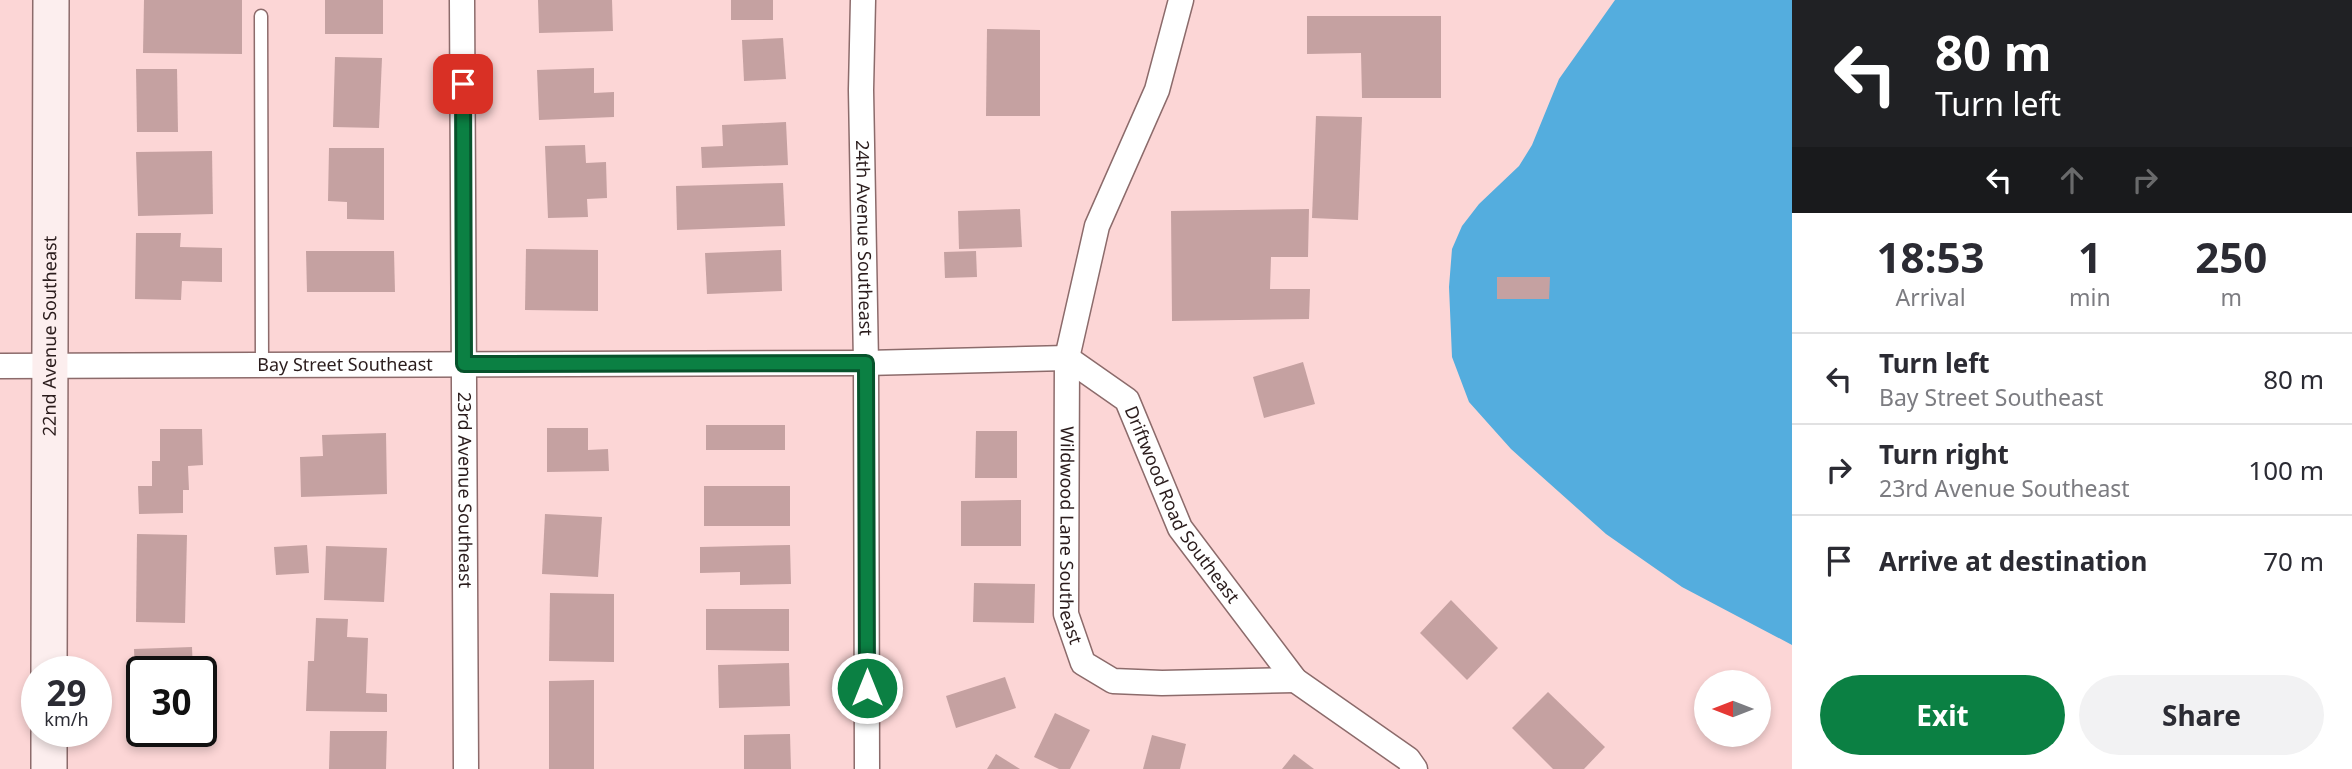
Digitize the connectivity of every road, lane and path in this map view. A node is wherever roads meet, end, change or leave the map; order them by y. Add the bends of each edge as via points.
1 (51, 0) edge
2 (462, 0) edge
3 (863, 0) edge
4 (1181, 0) edge
5 (261, 16) dead end
6 (1067, 358) junction
7 (866, 363) junction
8 (464, 364) junction
9 (0, 366) edge
10 (50, 366) junction
11 (262, 366) junction
12 (49, 656) edge
13 (1295, 680) junction
14 (49, 747) edge
15 (49, 769) edge
16 (466, 769) edge
17 (867, 769) edge
18 (1415, 769) edge

1 - 10 street, 22nd Avenue Southeast
2 - 8 street, 23rd Avenue Southeast
3 - 7 street, 24th Avenue Southeast
4 - 6 street via 1157,90 1097,226
5 - 11 lane
6 - 7 street, Bay Street Southeast
6 - 13 street, Driftwood Road Southeast via 1127,400 1180,528
6 - 13 street, Wildwood Lane Southeast via 1066,614 1083,663 1113,681
7 - 8 street, Bay Street Southeast
7 - 17 street, 24th Avenue Southeast
8 - 11 street, Bay Street Southeast
8 - 16 street, 23rd Avenue Southeast
9 - 10 street, Bay Street Southeast
10 - 11 street, Bay Street Southeast
10 - 12 street, 22nd Avenue Southeast
13 - 18 street, Driftwood Road Southeast via 1408,759
14 - 15 street

